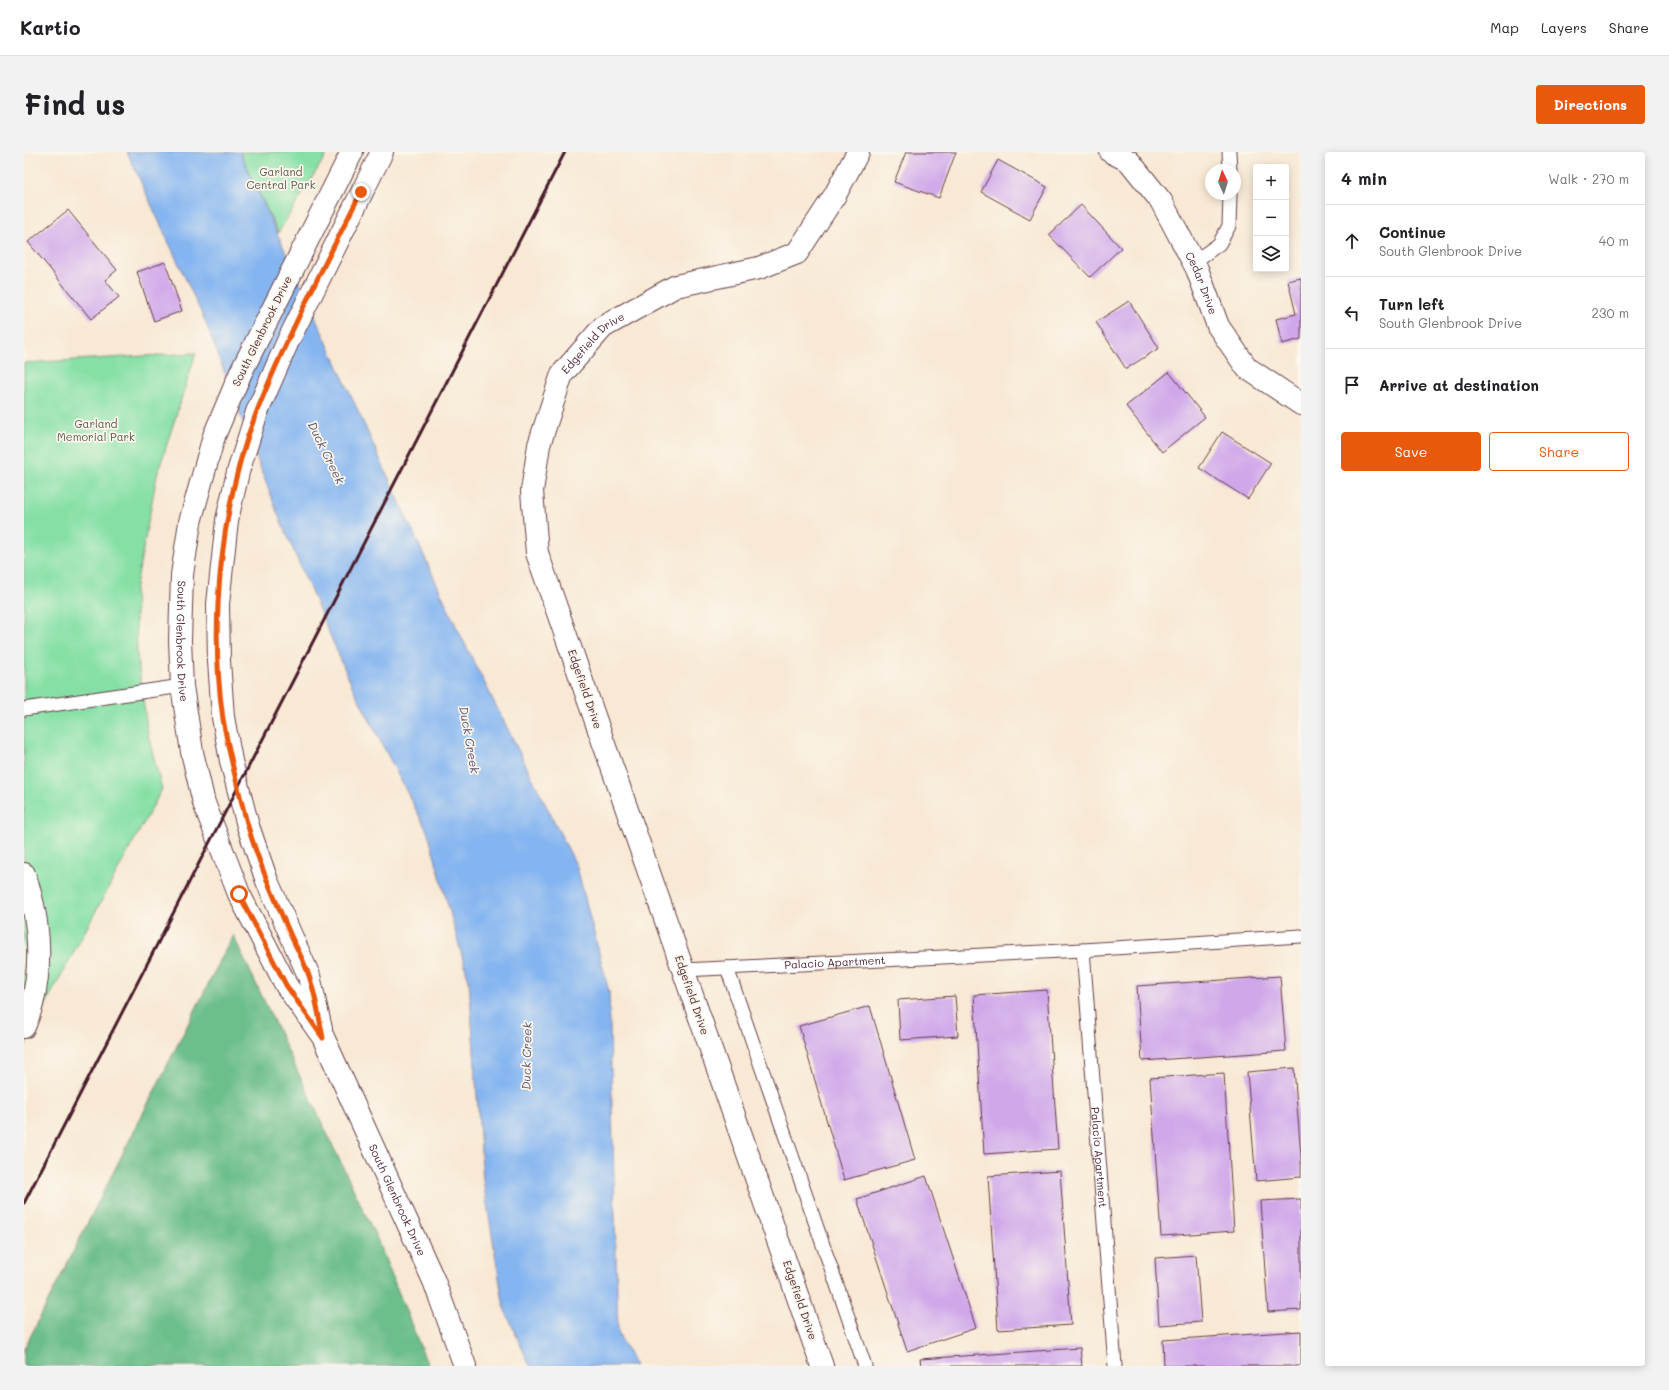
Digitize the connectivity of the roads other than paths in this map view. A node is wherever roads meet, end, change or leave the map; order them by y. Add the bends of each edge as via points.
1 (352, 152) edge
2 (382, 152) edge
3 (858, 152) edge
4 (1111, 152) edge
5 (1229, 152) edge
6 (1230, 164) edge
7 (1230, 200) edge
8 (1194, 262) junction
9 (1301, 404) edge
10 (182, 686) junction
11 (24, 709) edge
12 (24, 874) edge
13 (1301, 936) edge
14 (1083, 950) junction
15 (727, 968) junction
16 (684, 970) junction
17 (24, 1027) edge
18 (323, 1038) junction
19 (465, 1366) edge
20 (822, 1366) edge
21 (865, 1366) edge
22 (1115, 1366) edge

1 - 10 street, South Glenbrook Drive via 241,372 214,436 190,522 182,575
2 - 18 street, South Glenbrook Drive via 288,341 257,412 238,472 227,520 218,604 220,675 228,746 248,826 267,881 309,976
3 - 16 street, Edgefield Drive via 835,195 796,253 759,268 676,286 604,327 562,374 539,444 532,491 537,553
4 - 8 street, Cedar Drive via 1129,161 1161,201
5 - 6 lane
7 - 8 lane via 1229,226 1219,244
8 - 9 street, Cedar Drive via 1218,326 1246,368
10 - 11 lane
10 - 18 street, South Glenbrook Drive via 192,752 204,803 239,894 286,985
12 - 17 street via 36,914 39,958 32,1004
13 - 14 lane, Palacio Apartment
14 - 15 lane, Palacio Apartment
14 - 22 lane, Palacio Apartment
15 - 16 lane, Palacio Apartment
15 - 21 lane
16 - 20 street, Edgefield Drive
18 - 19 street, South Glenbrook Drive via 434,1281

